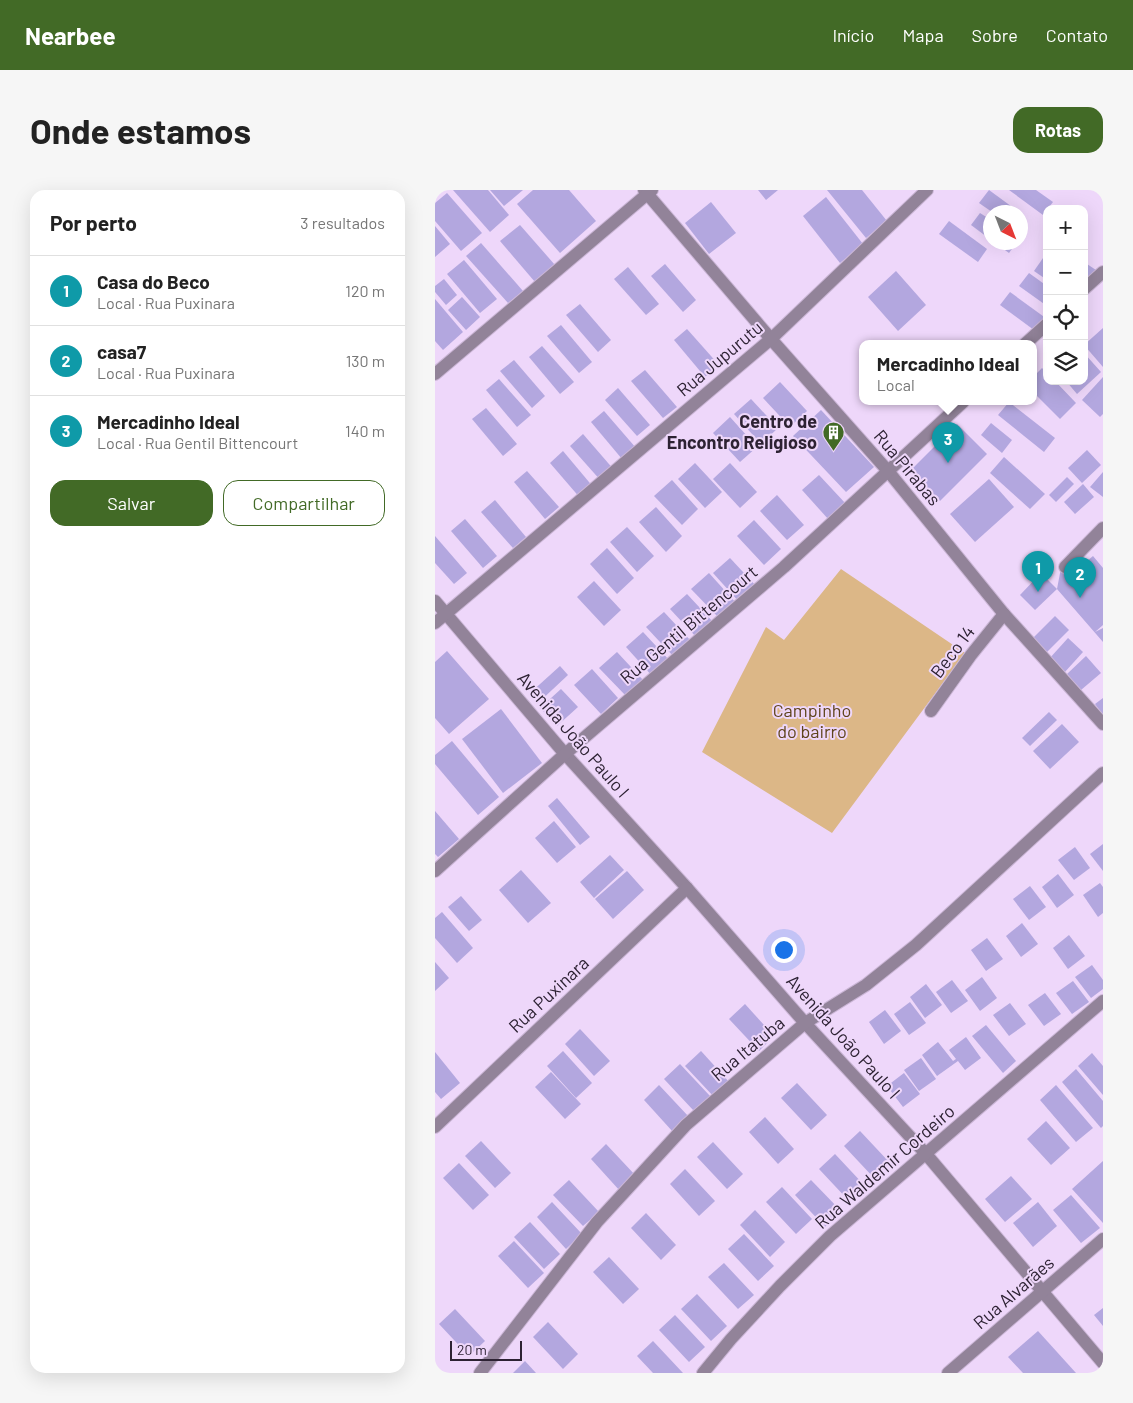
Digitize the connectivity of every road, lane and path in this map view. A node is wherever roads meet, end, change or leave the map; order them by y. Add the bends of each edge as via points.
1 (927, 190) edge
2 (648, 191) edge
3 (1103, 272) edge
4 (1088, 286) edge
5 (1043, 328) edge
6 (771, 339) junction
7 (1029, 340) edge
8 (435, 374) edge
9 (960, 405) edge
10 (888, 471) junction
11 (1103, 528) edge
12 (1065, 567) dead end
13 (435, 601) edge
14 (446, 614) junction
15 (1005, 614) junction
16 (435, 623) edge
17 (931, 711) dead end
18 (1103, 724) edge
19 (565, 754) junction
20 (1103, 774) edge
21 (435, 871) edge
22 (687, 888) junction
23 (1103, 1002) edge
24 (805, 1023) junction
25 (435, 1127) edge
26 (926, 1154) junction
27 (1103, 1239) edge
28 (1043, 1292) junction
29 (1103, 1363) edge
30 (480, 1373) edge
31 (703, 1373) edge
32 (948, 1373) edge

1 - 6 street, Rua Jupurutu
2 - 6 street, Rua Pirabas
2 - 8 street
3 - 4 street
5 - 7 street
6 - 10 street, Rua Pirabas
6 - 14 street, Rua Jupurutu
9 - 10 street, Rua Gentil Bittencourt
10 - 15 street, Rua Pirabas
10 - 19 street, Rua Gentil Bittencourt via 784,567
11 - 12 street
13 - 14 street, Avenida João Paulo I
14 - 16 street, Rua Jupurutu
14 - 19 street, Avenida João Paulo I
15 - 17 street, Beco 14
15 - 18 street, Rua Pirabas
19 - 21 street, Rua Gentil Bittencourt
19 - 22 street, Avenida João Paulo I
20 - 24 street, Rua Itatuba via 916,945 866,985
22 - 24 street, Avenida João Paulo I
22 - 25 street, Rua Puxinara
23 - 26 street, Rua Waldemir Cordeiro
24 - 26 street, Avenida João Paulo I
24 - 30 street, Rua Itatuba via 686,1125 597,1222
26 - 28 street, Avenida João Paulo I
26 - 31 street, Rua Waldemir Cordeiro via 831,1236 780,1286
27 - 28 street, Rua Alvarães
28 - 29 street, Avenida João Paulo I
28 - 32 street, Rua Alvarães

